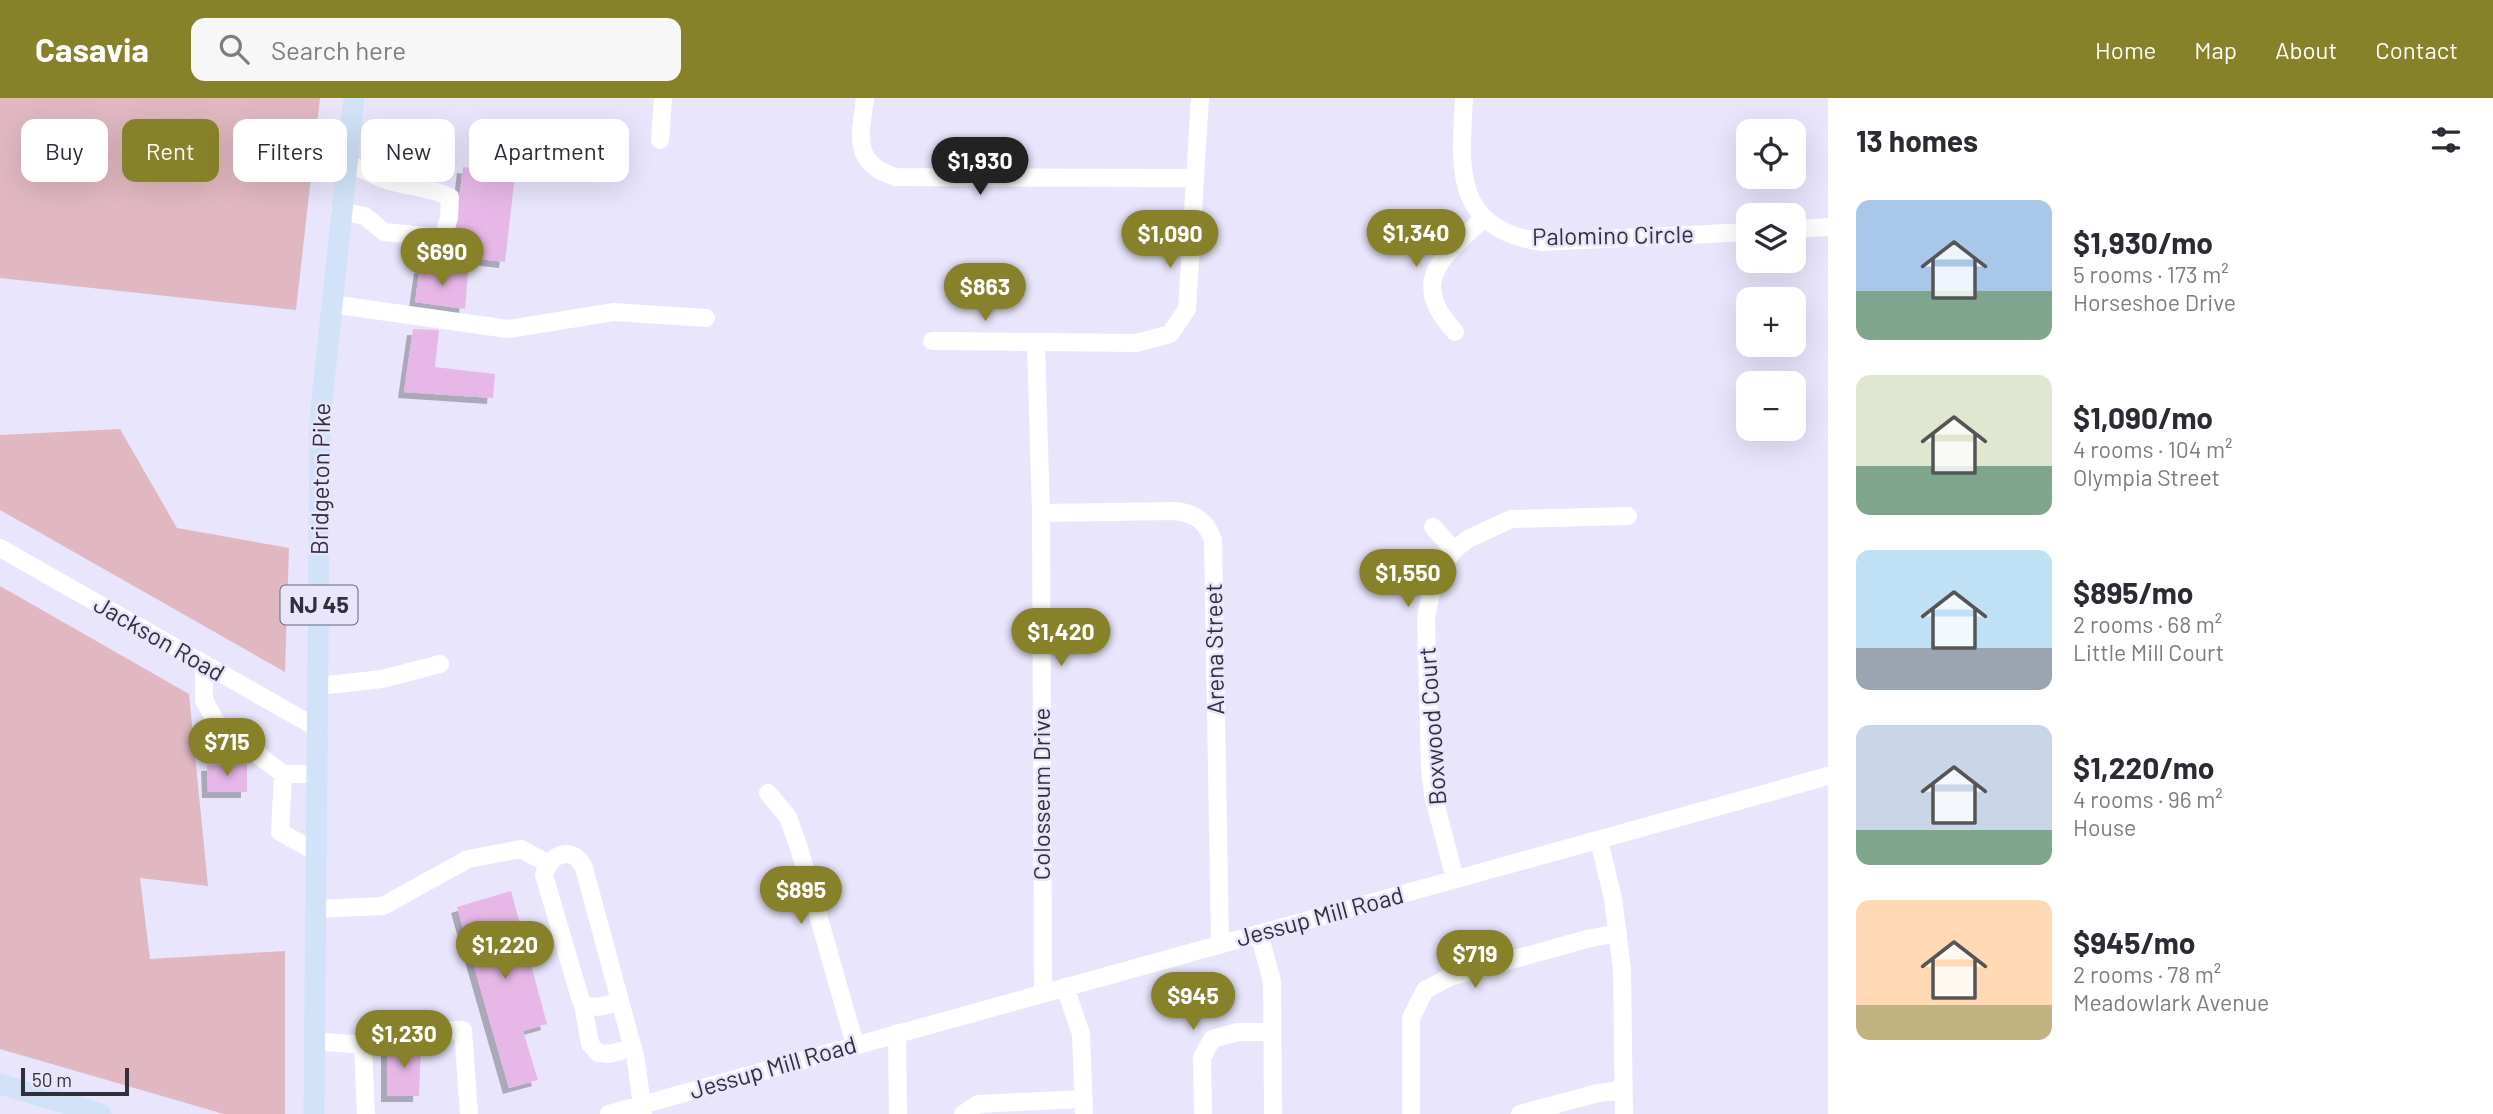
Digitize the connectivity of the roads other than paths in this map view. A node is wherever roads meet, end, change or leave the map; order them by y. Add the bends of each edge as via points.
1 (354, 98) edge
2 (663, 98) edge
3 (865, 98) edge
4 (1200, 98) edge
5 (1464, 98) edge
6 (660, 140) dead end
7 (347, 149) edge
8 (347, 164) edge
9 (1195, 178) junction
10 (343, 182) edge
11 (340, 211) junction
12 (1484, 218) junction
13 (1828, 227) edge
14 (1806, 228) edge
15 (1736, 233) edge
16 (331, 304) junction
17 (706, 318) dead end
18 (1455, 332) dead end
19 (932, 341) dead end
20 (1036, 343) junction
21 (1041, 513) junction
22 (1628, 516) dead end
23 (1433, 527) dead end
24 (0, 548) edge
25 (1454, 550) junction
26 (204, 664) junction
27 (440, 664) dead end
28 (318, 686) junction
29 (318, 729) junction
30 (283, 774) junction
31 (318, 774) junction
32 (1828, 776) edge
33 (768, 793) dead end
34 (1599, 840) junction
35 (316, 852) junction
36 (547, 863) junction
37 (1455, 879) junction
38 (315, 909) junction
39 (1618, 933) junction
40 (1259, 934) junction
41 (1220, 944) junction
42 (1065, 987) junction
43 (1043, 993) junction
44 (620, 1001) junction
45 (583, 1004) junction
46 (1272, 1031) junction
47 (897, 1033) junction
48 (314, 1041) junction
49 (363, 1045) junction
50 (855, 1045) junction
51 (632, 1048) junction
52 (0, 1084) edge
53 (1623, 1090) junction
54 (1084, 1107) edge
55 (643, 1109) edge
56 (101, 1114) edge
57 (314, 1114) edge
58 (366, 1114) edge
59 (469, 1114) edge
60 (609, 1114) edge
61 (898, 1114) edge
62 (964, 1114) edge
63 (1203, 1114) edge
64 (1273, 1114) edge
65 (1411, 1114) edge
66 (1520, 1114) edge
67 (1625, 1114) edge

1 - 7 main road, Bridgeton Pike / NJ 45
2 - 6 street
3 - 9 street via 863,152 872,167 896,177
4 - 9 street
5 - 12 street, Palomino Circle via 1462,180
8 - 11 street via 450,197 449,218 443,238 384,232 365,216
9 - 20 street via 1187,309 1170,334 1136,343
10 - 11 main road, Bridgeton Pike / NJ 45
11 - 16 main road, Bridgeton Pike / NJ 45
12 - 15 street, Palomino Circle via 1508,235 1542,242
12 - 18 street via 1446,254 1432,283 1434,306
13 - 14 street
16 - 17 street via 508,330 614,312
16 - 28 main road, Bridgeton Pike / NJ 45 via 319,454
19 - 20 street
20 - 21 street, Colosseum Drive
21 - 41 street, Arena Street via 1176,511 1192,514 1208,526 1213,540
21 - 43 street, Colosseum Drive
22 - 25 street, Boxwood Court via 1511,519 1480,531
23 - 25 street
24 - 26 street, Jackson Road
25 - 37 street, Boxwood Court via 1434,578 1426,617 1433,795
26 - 29 street, Jackson Road
26 - 30 street via 204,700 216,722
27 - 28 street
28 - 29 main road, Bridgeton Pike / NJ 45
29 - 31 main road, Bridgeton Pike / NJ 45
30 - 31 street
30 - 35 street via 280,832
31 - 35 main road, Bridgeton Pike / NJ 45
32 - 34 street, Jessup Mill Road
33 - 50 street via 788,817 799,848
34 - 37 street, Jessup Mill Road
34 - 39 street
35 - 38 main road, Bridgeton Pike / NJ 45
36 - 38 street via 521,849 468,859 383,906
36 - 44 street via 566,853 580,861
36 - 45 street via 544,875
37 - 40 street, Jessup Mill Road
38 - 48 main road, Bridgeton Pike / NJ 45
39 - 53 street
39 - 65 street via 1450,977 1425,990 1411,1018
40 - 41 street, Jessup Mill Road
40 - 46 street via 1272,981
41 - 42 street, Jessup Mill Road
42 - 43 street, Jessup Mill Road
42 - 54 street via 1081,1034
43 - 47 street, Jessup Mill Road
44 - 45 street via 601,1007
44 - 51 street
45 - 51 street via 590,1044 598,1052
46 - 63 street via 1238,1032 1212,1039 1202,1058
46 - 64 street
47 - 50 street, Jessup Mill Road
47 - 61 street
48 - 49 street
48 - 57 main road, Bridgeton Pike / NJ 45
49 - 58 street
49 - 59 street via 364,1031 463,1030
50 - 55 street, Jessup Mill Road
51 - 55 street
52 - 56 main road
53 - 66 street
53 - 67 street
54 - 62 street via 978,1104
55 - 60 street, Jessup Mill Road

